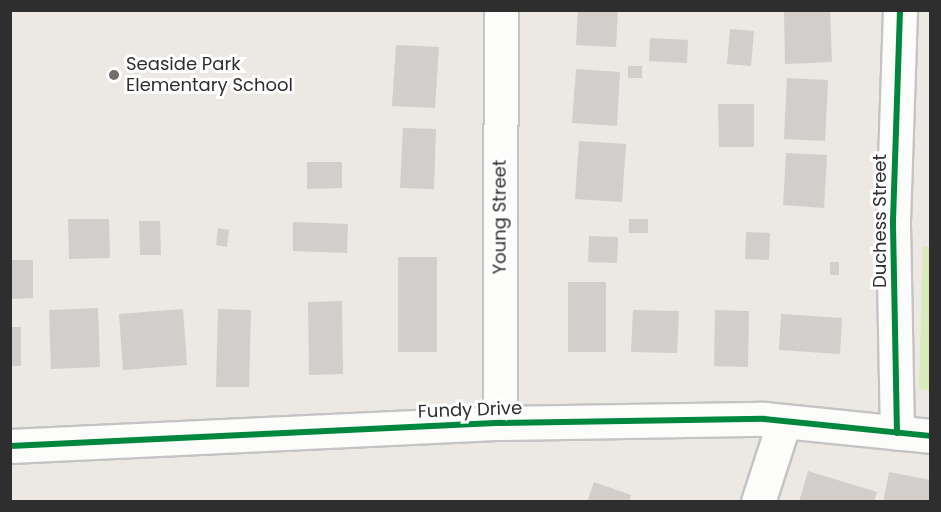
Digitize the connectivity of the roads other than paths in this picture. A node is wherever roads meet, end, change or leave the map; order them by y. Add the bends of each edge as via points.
1 (501, 10) edge
2 (900, 10) edge
3 (784, 422) junction
4 (500, 423) junction
5 (897, 432) junction
6 (930, 436) edge
7 (10, 446) edge
8 (758, 501) edge

1 - 4 street, Young Street
2 - 5 street, Duchess Street via 893,221
3 - 4 street, Fundy Drive via 764,419
3 - 5 street, Fundy Drive
3 - 8 street
4 - 7 street, Fundy Drive
5 - 6 street, Fundy Drive

